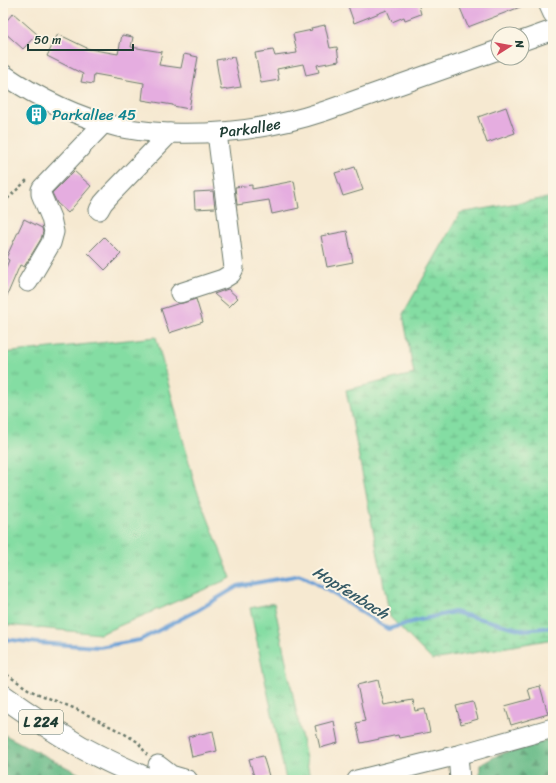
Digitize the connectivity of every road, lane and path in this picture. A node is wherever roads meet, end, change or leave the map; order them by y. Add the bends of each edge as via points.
1 (548, 3) edge
2 (553, 14) edge
3 (553, 30) edge
4 (530, 38) edge
5 (490, 53) edge
6 (3, 74) edge
7 (104, 123) junction
8 (170, 133) junction
9 (217, 133) junction
10 (99, 210) dead end
11 (28, 282) dead end
12 (180, 293) dead end
13 (3, 670) edge
14 (3, 696) edge
15 (553, 728) edge
16 (458, 755) junction
17 (154, 772) edge
18 (188, 780) edge
19 (357, 780) edge
20 (460, 780) edge

1 - 2 street
3 - 4 street
5 - 9 street, Parkallee via 312,115 246,130
6 - 7 street, Parkallee via 51,102
7 - 8 street, Parkallee
7 - 11 street via 41,190 54,232 51,243
8 - 9 street, Parkallee
8 - 10 street via 111,194
9 - 12 street via 234,268 231,274 223,279
13 - 17 path via 31,692 76,709 138,742 151,760
14 - 17 main road, L 224 via 81,747 114,764
15 - 16 street
16 - 19 street
16 - 20 street
17 - 18 street

